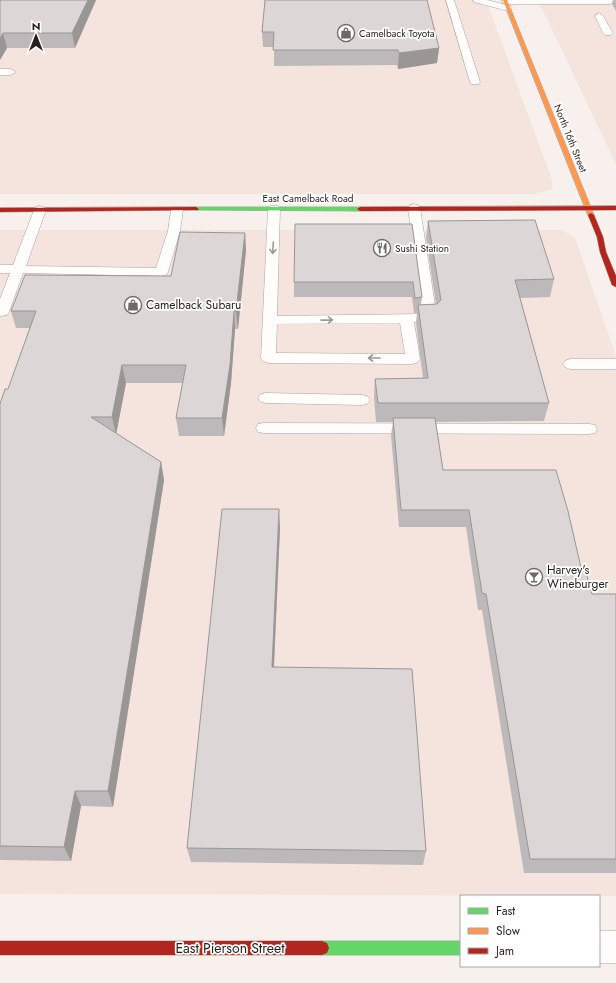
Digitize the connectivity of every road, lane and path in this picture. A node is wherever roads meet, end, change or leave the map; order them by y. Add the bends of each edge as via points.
1 (450, 0) edge
2 (477, 0) edge
3 (543, 1) edge
4 (610, 1) dead end
5 (506, 3) edge
6 (599, 16) dead end
7 (608, 33) dead end
8 (0, 72) edge
9 (11, 72) dead end
10 (474, 82) dead end
11 (414, 208) junction
12 (588, 208) junction
13 (616, 208) edge
14 (274, 209) junction
15 (0, 210) edge
16 (40, 210) junction
17 (177, 210) junction
18 (0, 269) edge
19 (17, 270) junction
20 (616, 285) edge
21 (2, 312) dead end
22 (406, 319) junction
23 (270, 320) junction
24 (570, 364) dead end
25 (616, 364) edge
26 (266, 398) dead end
27 (362, 400) dead end
28 (264, 428) dead end
29 (590, 429) dead end
30 (600, 947) edge
31 (616, 947) edge
32 (0, 948) edge
33 (460, 948) edge

1 - 10 lane
2 - 5 lane
3 - 4 lane
3 - 5 lane
5 - 12 main road, North 16th Street
6 - 7 lane
8 - 9 lane
11 - 12 main road, East Camelback Road
11 - 14 main road, East Camelback Road
11 - 22 lane via 430,318
12 - 13 main road, East Camelback Road
12 - 20 main road, North 16th Street
14 - 17 main road, East Camelback Road
14 -> 23 lane
15 - 16 main road, East Camelback Road
16 - 17 main road, East Camelback Road
16 - 19 lane
17 - 19 lane via 174,232 161,272
18 - 19 lane
19 - 21 lane
23 -> 22 lane
22 -> 23 lane via 413,359 268,358
24 - 25 lane
26 - 27 lane
28 - 29 lane
30 - 31 street
32 - 33 main road, East Pierson Street

